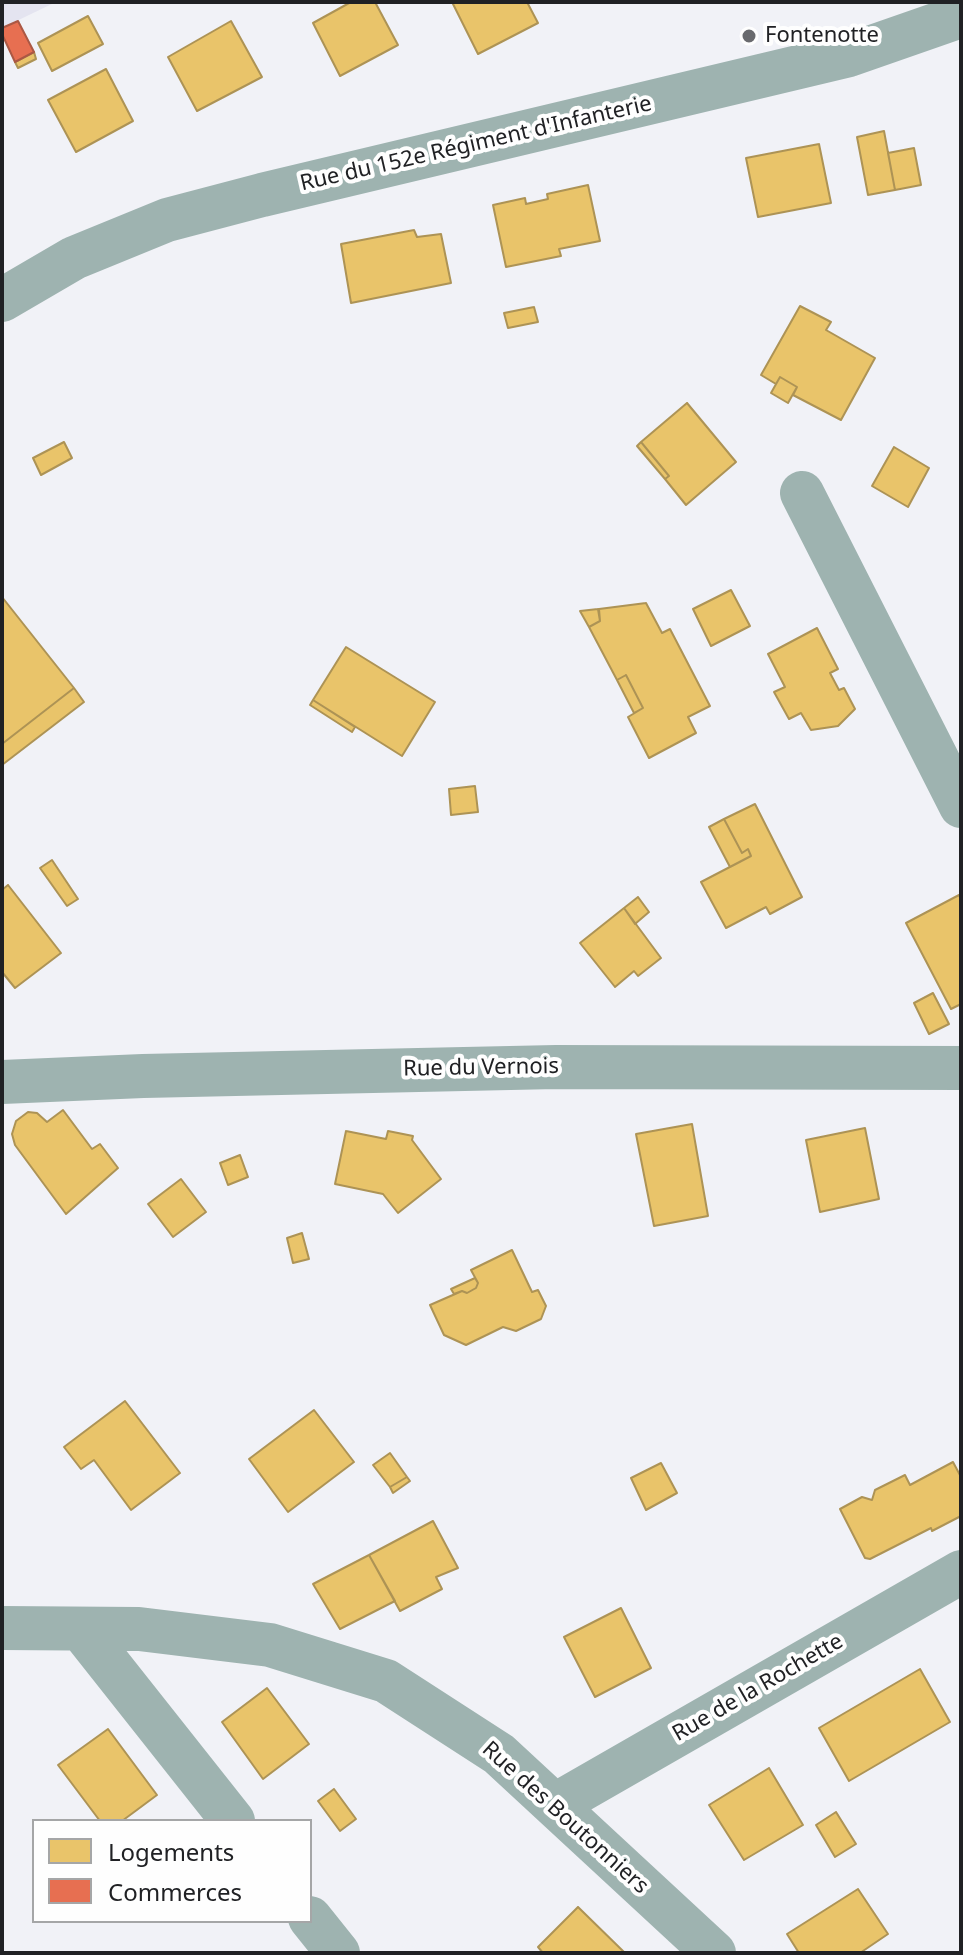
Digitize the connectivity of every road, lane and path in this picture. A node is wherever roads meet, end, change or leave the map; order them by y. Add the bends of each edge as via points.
1 (961, 16) edge
2 (2, 300) edge
3 (802, 493) dead end
4 (961, 806) edge
5 (961, 1068) edge
6 (2, 1082) edge
7 (961, 1572) edge
8 (2, 1628) edge
9 (81, 1629) junction
10 (555, 1805) junction
11 (231, 1819) edge
12 (312, 1920) edge
13 (338, 1953) edge
14 (714, 1953) edge

1 - 2 street, Rue du 152e Régiment d'Infanterie via 849,55 167,220 74,258
3 - 4 street
5 - 6 street, Rue du Vernois via 556,1067
7 - 10 street, Rue de la Rochette
8 - 9 street, Rue des Boutonniers
9 - 10 street, Rue des Boutonniers via 139,1629 270,1645 386,1681 499,1754
9 - 11 street
10 - 14 street, Rue des Boutonniers
12 - 13 street

